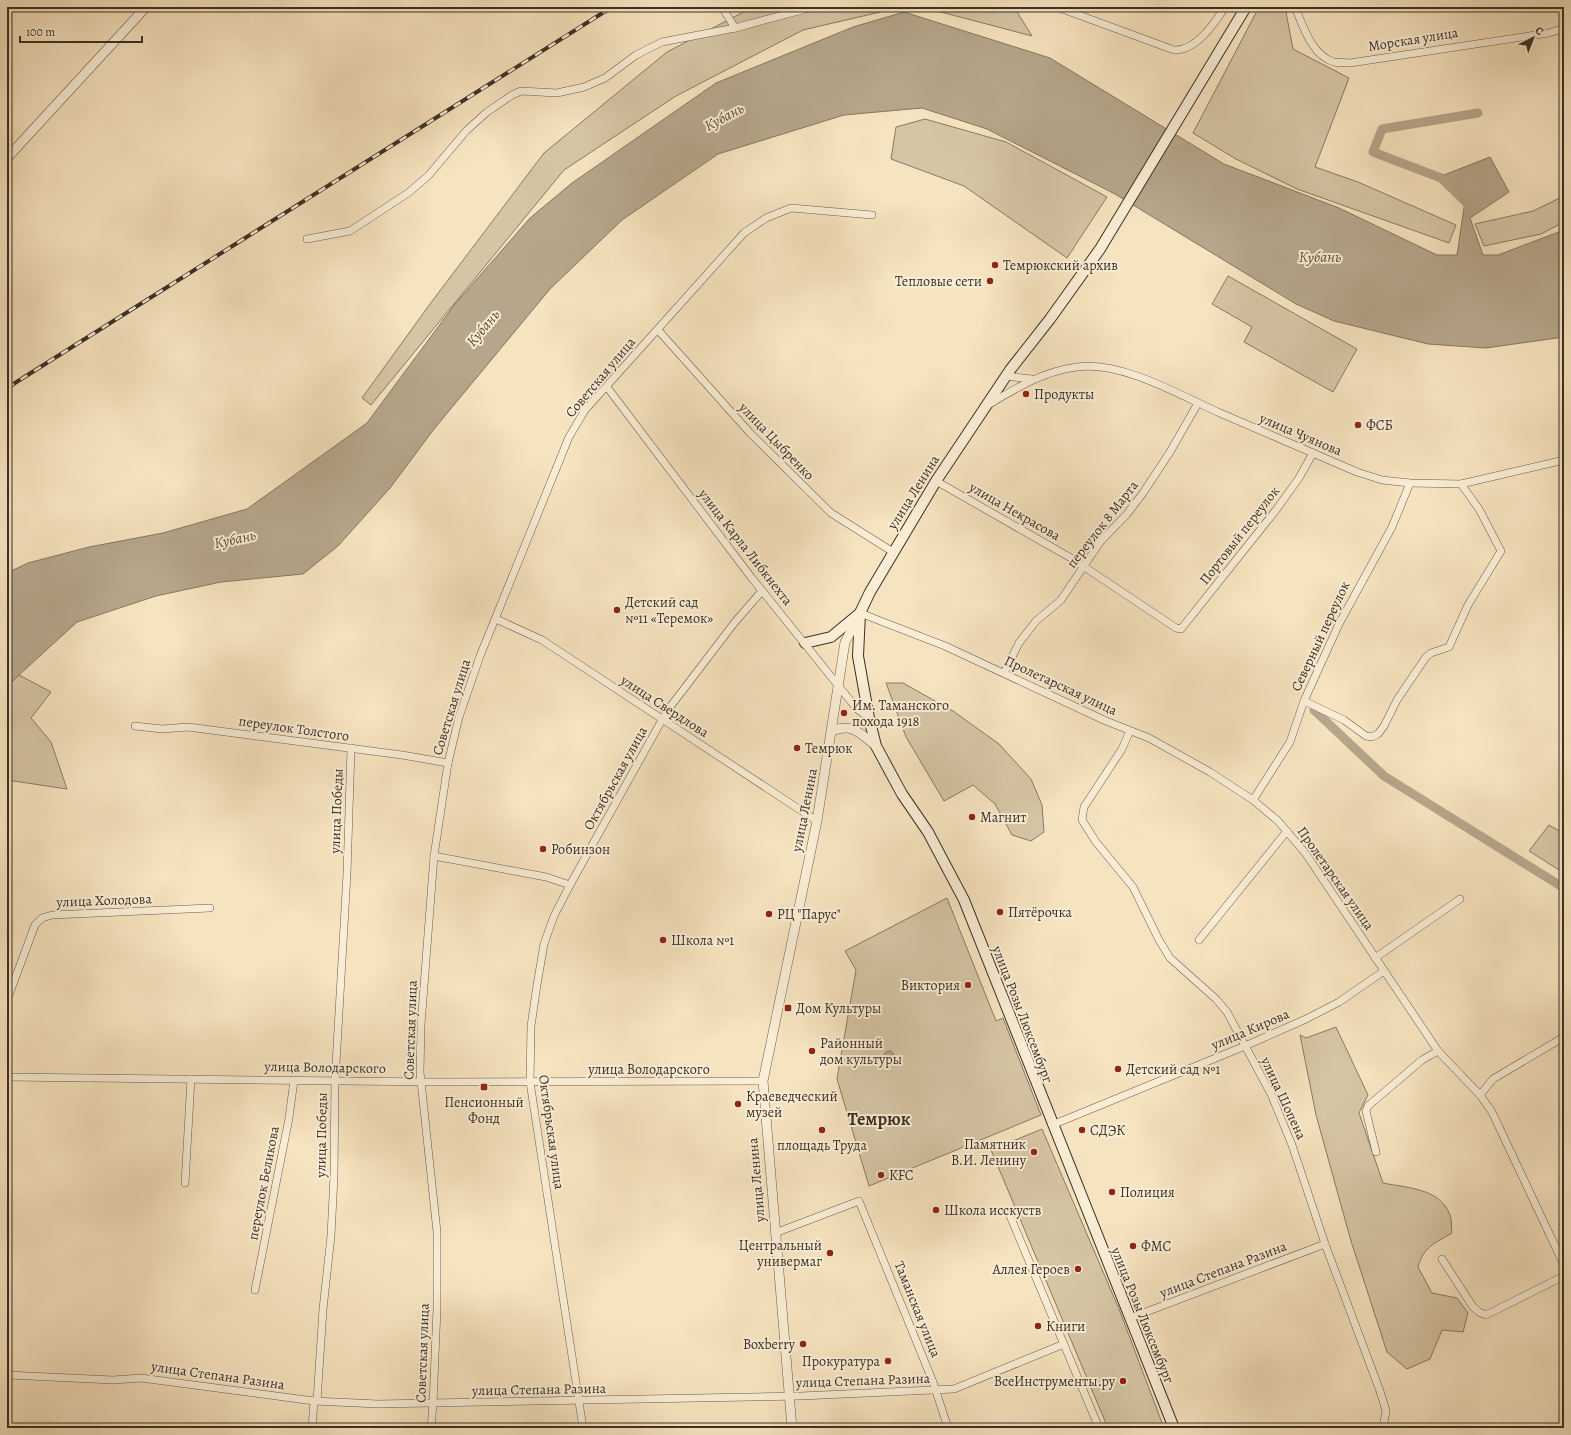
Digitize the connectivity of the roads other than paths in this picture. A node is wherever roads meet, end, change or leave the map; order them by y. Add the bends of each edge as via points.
1 (146, 7) edge
2 (722, 7) edge
3 (813, 7) edge
4 (1057, 7) edge
5 (1225, 7) edge
6 (1246, 7) edge
7 (1295, 7) edge
8 (735, 28) junction
9 (1564, 28) edge
10 (7, 158) edge
11 (872, 215) dead end
12 (307, 239) dead end
13 (658, 330) junction
14 (1006, 376) junction
15 (1036, 378) junction
16 (607, 387) junction
17 (1198, 403) junction
18 (984, 408) junction
19 (1313, 453) junction
20 (1564, 460) edge
21 (936, 481) junction
22 (1410, 483) junction
23 (1461, 484) junction
24 (893, 552) junction
25 (1083, 568) junction
26 (762, 591) junction
27 (860, 613) junction
28 (496, 619) junction
29 (1181, 629) joint
30 (805, 643) junction
31 (1004, 673) junction
32 (838, 684) junction
33 (1304, 700) junction
34 (869, 718) junction
35 (662, 719) junction
36 (136, 726) dead end
37 (832, 731) junction
38 (1130, 731) junction
39 (876, 746) junction
40 (351, 748) junction
41 (448, 763) junction
42 (1253, 800) junction
43 (817, 821) junction
44 (1287, 831) junction
45 (434, 856) junction
46 (570, 885) junction
47 (1460, 899) dead end
48 (210, 908) dead end
49 (1199, 940) dead end
50 (1375, 958) junction
51 (1384, 970) junction
52 (7, 1000) edge
53 (1564, 1037) edge
54 (1245, 1046) junction
55 (1438, 1051) junction
56 (7, 1077) edge
57 (191, 1079) junction
58 (294, 1080) junction
59 (335, 1081) junction
60 (420, 1081) junction
61 (763, 1081) junction
62 (530, 1082) junction
63 (1480, 1095) junction
64 (1052, 1125) junction
65 (1376, 1152) dead end
66 (185, 1183) dead end
67 (1008, 1211) dead end
68 (775, 1233) junction
69 (1325, 1244) junction
70 (1442, 1259) dead end
71 (1564, 1265) edge
72 (1564, 1276) edge
73 (255, 1290) dead end
74 (1130, 1318) junction
75 (1064, 1344) junction
76 (7, 1375) edge
77 (936, 1390) junction
78 (790, 1396) junction
79 (316, 1401) junction
80 (579, 1401) junction
81 (433, 1404) junction
82 (312, 1428) edge
83 (431, 1428) edge
84 (583, 1428) edge
85 (792, 1428) edge
86 (948, 1428) edge
87 (1099, 1428) edge
88 (1174, 1428) edge
89 (1383, 1428) edge

1 - 10 street
2 - 8 street
3 - 8 street
4 - 5 street via 1174,50 1183,50 1192,46
6 - 14 main road, улица Ленина via 1115,224 1050,319
7 - 9 street, Морская улица via 1314,46 1335,62 1350,62 1549,33
8 - 12 street via 662,42 636,55 605,78 584,87 557,93 529,91 512,95 487,112 466,131 428,176 408,193 350,231
11 - 13 street, Советская улица via 792,208 766,218 744,233
13 - 16 street, Советская улица
13 - 24 street, улица Цыбренко via 750,434 831,513
14 - 15 street, улица Чуянова
14 - 18 main road, улица Ленина
15 - 17 street, улица Чуянова via 1078,367 1104,368 1122,371
15 - 18 street, улица Чуянова
16 - 26 street, улица Карла Либкнехта
16 - 28 street, Советская улица via 585,410 569,437
17 - 19 street, улица Чуянова
17 - 25 street, переулок 8 Марта via 1143,493 1100,542
18 - 21 main road, улица Ленина
19 - 22 street, улица Чуянова via 1382,480
19 - 29 street, Портовый переулок via 1276,510
20 - 23 street, улица Чуянова
21 - 24 main road, улица Ленина
21 - 25 street, улица Некрасова via 1071,558
22 - 23 street, улица Чуянова
22 - 33 street, Северный переулок via 1392,527 1339,624
23 - 33 street via 1501,551 1468,605 1453,642 1444,650 1426,657 1378,734 1372,737
24 - 27 main road, улица Ленина
25 - 29 street, улица Некрасова
25 - 31 street, переулок 8 Марта via 1061,600 1036,622 1019,643
26 - 30 street, улица Карла Либкнехта
26 - 35 street, Октябрьская улица via 733,624
27 - 30 main road via 831,637
27 - 31 street, Пролетарская улица via 945,646
27 - 32 street, улица Ленина via 845,642
27 - 34 main road, улица Розы Люксембург via 858,656
28 - 35 street, улица Свердлова via 542,640
28 - 41 street, Советская улица via 459,717
30 - 32 street, улица Карла Либкнехта
31 - 38 street, Пролетарская улица
32 - 34 street, улица Карла Либкнехта via 857,709
32 - 37 street, улица Ленина
33 - 42 street, Северный переулок via 1290,742
34 - 39 main road, улица Розы Люксембург
35 - 43 street, улица Свердлова
35 - 46 street, Октябрьская улица
36 - 40 street, переулок Толстого via 162,729 188,726
37 - 39 street via 849,727
37 - 43 street, улица Ленина
38 - 42 street, Пролетарская улица via 1149,738 1210,772
38 - 54 street, улица Шопена via 1122,749 1084,807 1082,820 1096,842 1133,887 1170,958 1216,998 1227,1012
39 - 64 main road, улица Розы Люксембург via 902,794 928,832 964,900
40 - 41 street, переулок Толстого
40 - 59 street, улица Победы via 347,874
41 - 45 street, Советская улица
42 - 44 street, Пролетарская улица
43 - 61 street, улица Ленина
44 - 49 street
44 - 50 street, Пролетарская улица via 1306,854
45 - 46 street via 546,877
45 - 60 street, Советская улица via 421,1026
46 - 62 street, Октябрьская улица via 554,916 544,944 531,1026
47 - 50 street
48 - 52 street, улица Холодова via 58,915 42,918 35,925
50 - 51 street, Пролетарская улица
51 - 54 street, улица Кирова via 1339,1002
51 - 55 street, Пролетарская улица
53 - 63 street via 1493,1079
54 - 64 street, улица Кирова
54 - 69 street, улица Шопена via 1292,1144
55 - 63 street, Пролетарская улица
55 - 65 street via 1413,1068 1366,1110
56 - 57 street, улица Володарского
57 - 58 street, улица Володарского
57 - 66 street
58 - 59 street, улица Володарского
58 - 73 street, переулок Беликова via 289,1118
59 - 60 street, улица Володарского
59 - 79 street, улица Победы via 331,1236
60 - 62 street, улица Володарского
60 - 81 street, Советская улица via 437,1232 438,1309
61 - 62 street, улица Володарского
61 - 68 street, улица Ленина
62 - 80 street, Октябрьская улица
63 - 71 street, Пролетарская улица via 1502,1129
64 - 74 main road, улица Розы Люксембург
67 - 75 street
68 - 77 street, Таманская улица via 858,1201
68 - 78 street, улица Ленина
69 - 74 street, улица Степана Разина
69 - 89 street, улица Шопена via 1386,1411
70 - 72 street via 1473,1307 1486,1314
74 - 88 main road, улица Розы Люксембург
75 - 77 street, улица Степана Разина via 954,1389
75 - 87 street
76 - 79 street, улица Степана Разина via 113,1380 141,1378
77 - 78 street, улица Степана Разина
77 - 86 street, Таманская улица
78 - 80 street, улица Степана Разина
78 - 85 street, улица Ленина
79 - 81 street, улица Степана Разина
79 - 82 street, улица Победы
80 - 81 street, улица Степана Разина
80 - 84 street, Октябрьская улица
81 - 83 street, Советская улица

